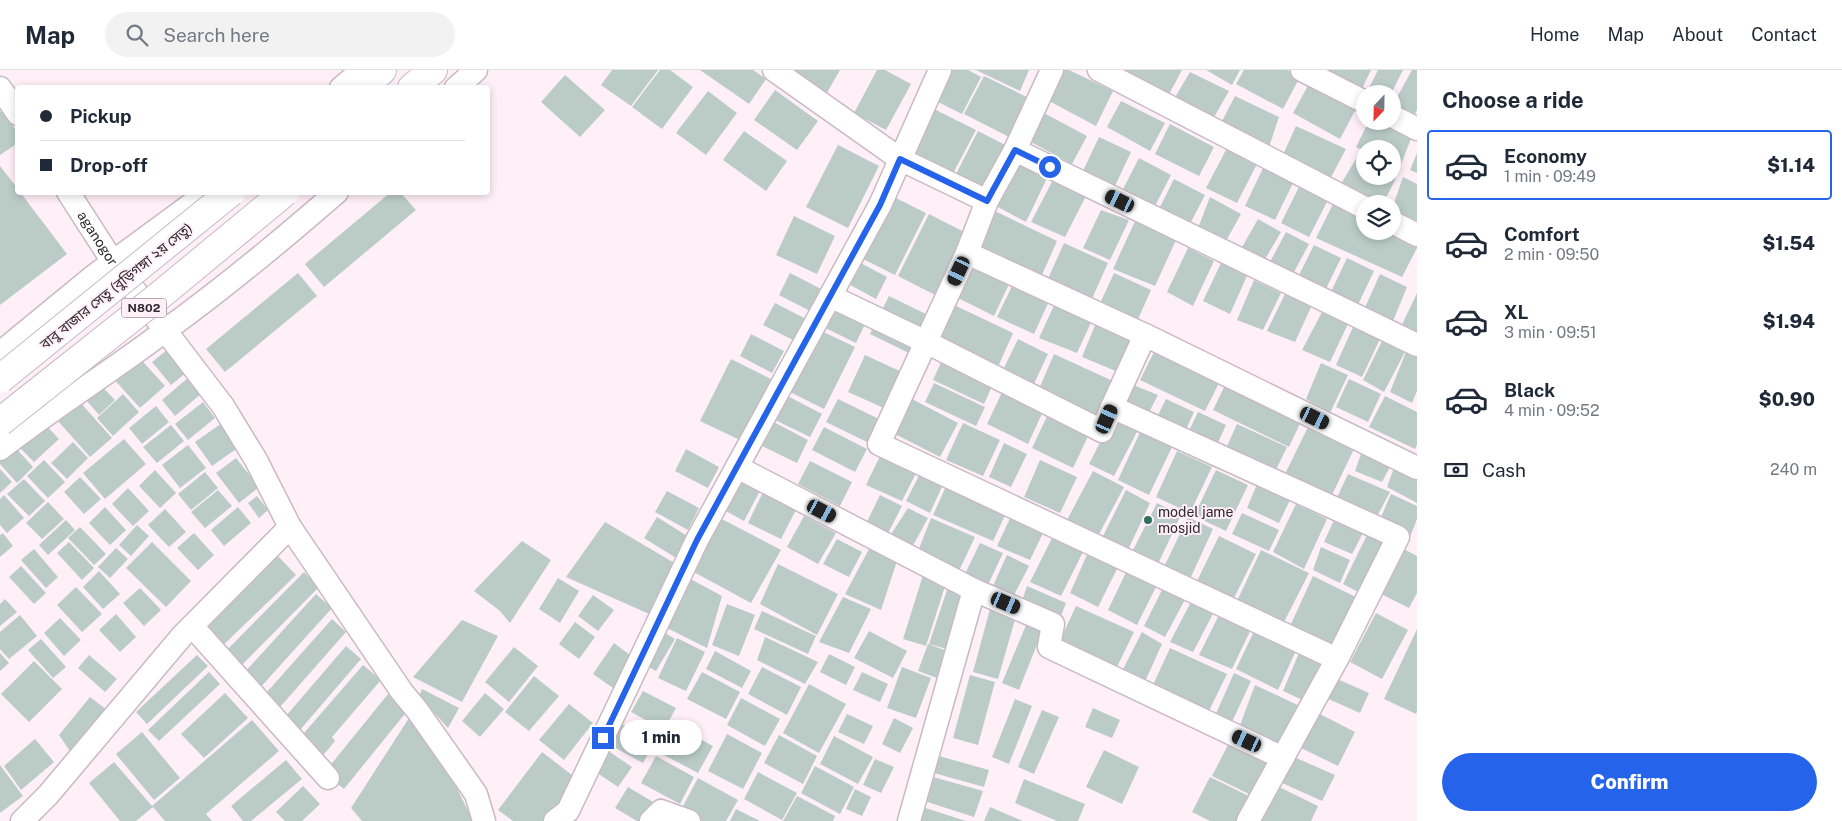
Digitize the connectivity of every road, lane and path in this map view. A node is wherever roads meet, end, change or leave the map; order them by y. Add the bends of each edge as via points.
1 (362, 70) edge
2 (382, 70) edge
3 (434, 70) edge
4 (476, 70) edge
5 (774, 70) edge
6 (940, 70) edge
7 (1052, 70) edge
8 (1100, 70) edge
9 (1302, 70) edge
10 (344, 85) edge
11 (365, 85) edge
12 (416, 85) edge
13 (459, 85) edge
14 (0, 88) edge
15 (1356, 97) edge
16 (15, 110) edge
17 (1401, 121) edge
18 (1417, 129) edge
19 (1015, 150) junction
20 (900, 159) junction
21 (70, 195) edge
22 (204, 195) edge
23 (228, 195) edge
24 (281, 195) edge
25 (334, 195) edge
26 (987, 201) junction
27 (1356, 203) edge
28 (1401, 227) edge
29 (1417, 235) edge
30 (967, 253) junction
31 (113, 262) junction
32 (830, 296) junction
33 (166, 330) junction
34 (1145, 335) junction
35 (926, 342) junction
36 (1417, 345) edge
37 (0, 353) edge
38 (0, 378) edge
39 (1112, 407) junction
40 (0, 422) edge
41 (0, 449) edge
42 (737, 467) junction
43 (1417, 468) edge
44 (290, 527) junction
45 (974, 590) junction
46 (192, 626) junction
47 (1337, 659) junction
48 (1283, 758) junction
49 (328, 778) dead end
50 (22, 821) edge
51 (484, 821) edge
52 (555, 821) edge
53 (650, 821) edge
54 (689, 821) edge
55 (909, 821) edge
56 (1248, 821) edge

1 - 10 street
2 - 11 highway
3 - 12 highway
4 - 13 street
5 - 20 street
6 - 20 street
7 - 19 street
8 - 27 street
9 - 15 street
14 - 16 street
17 - 18 street
19 - 26 street
19 - 36 street
20 - 26 street
20 - 32 street via 880,205
21 - 31 street, aganogor
22 - 31 street
23 - 38 highway, বাবু বাজার সেতু (বুড়িগঙ্গা ২য় সেতু) / N802, bridge
24 - 40 highway, N802, bridge
25 - 33 street via 282,241
26 - 30 street
28 - 29 street
30 - 34 street
30 - 35 street
31 - 33 street, aganogor
31 - 37 street
32 - 35 street
32 - 42 street
33 - 41 street
33 - 44 street, aganogor via 223,406 256,460
34 - 39 street
34 - 43 street
35 - 39 street via 1102,431
35 - 47 street via 879,444
39 - 47 street via 1398,537
42 - 45 street
42 - 52 street via 697,540 568,811
44 - 46 street
44 - 51 street, aganogor via 476,794
45 - 48 street via 1054,624 1049,647
45 - 55 street
46 - 49 street
46 - 50 street via 48,795
47 - 48 street
48 - 56 street
53 - 54 street via 660,811

